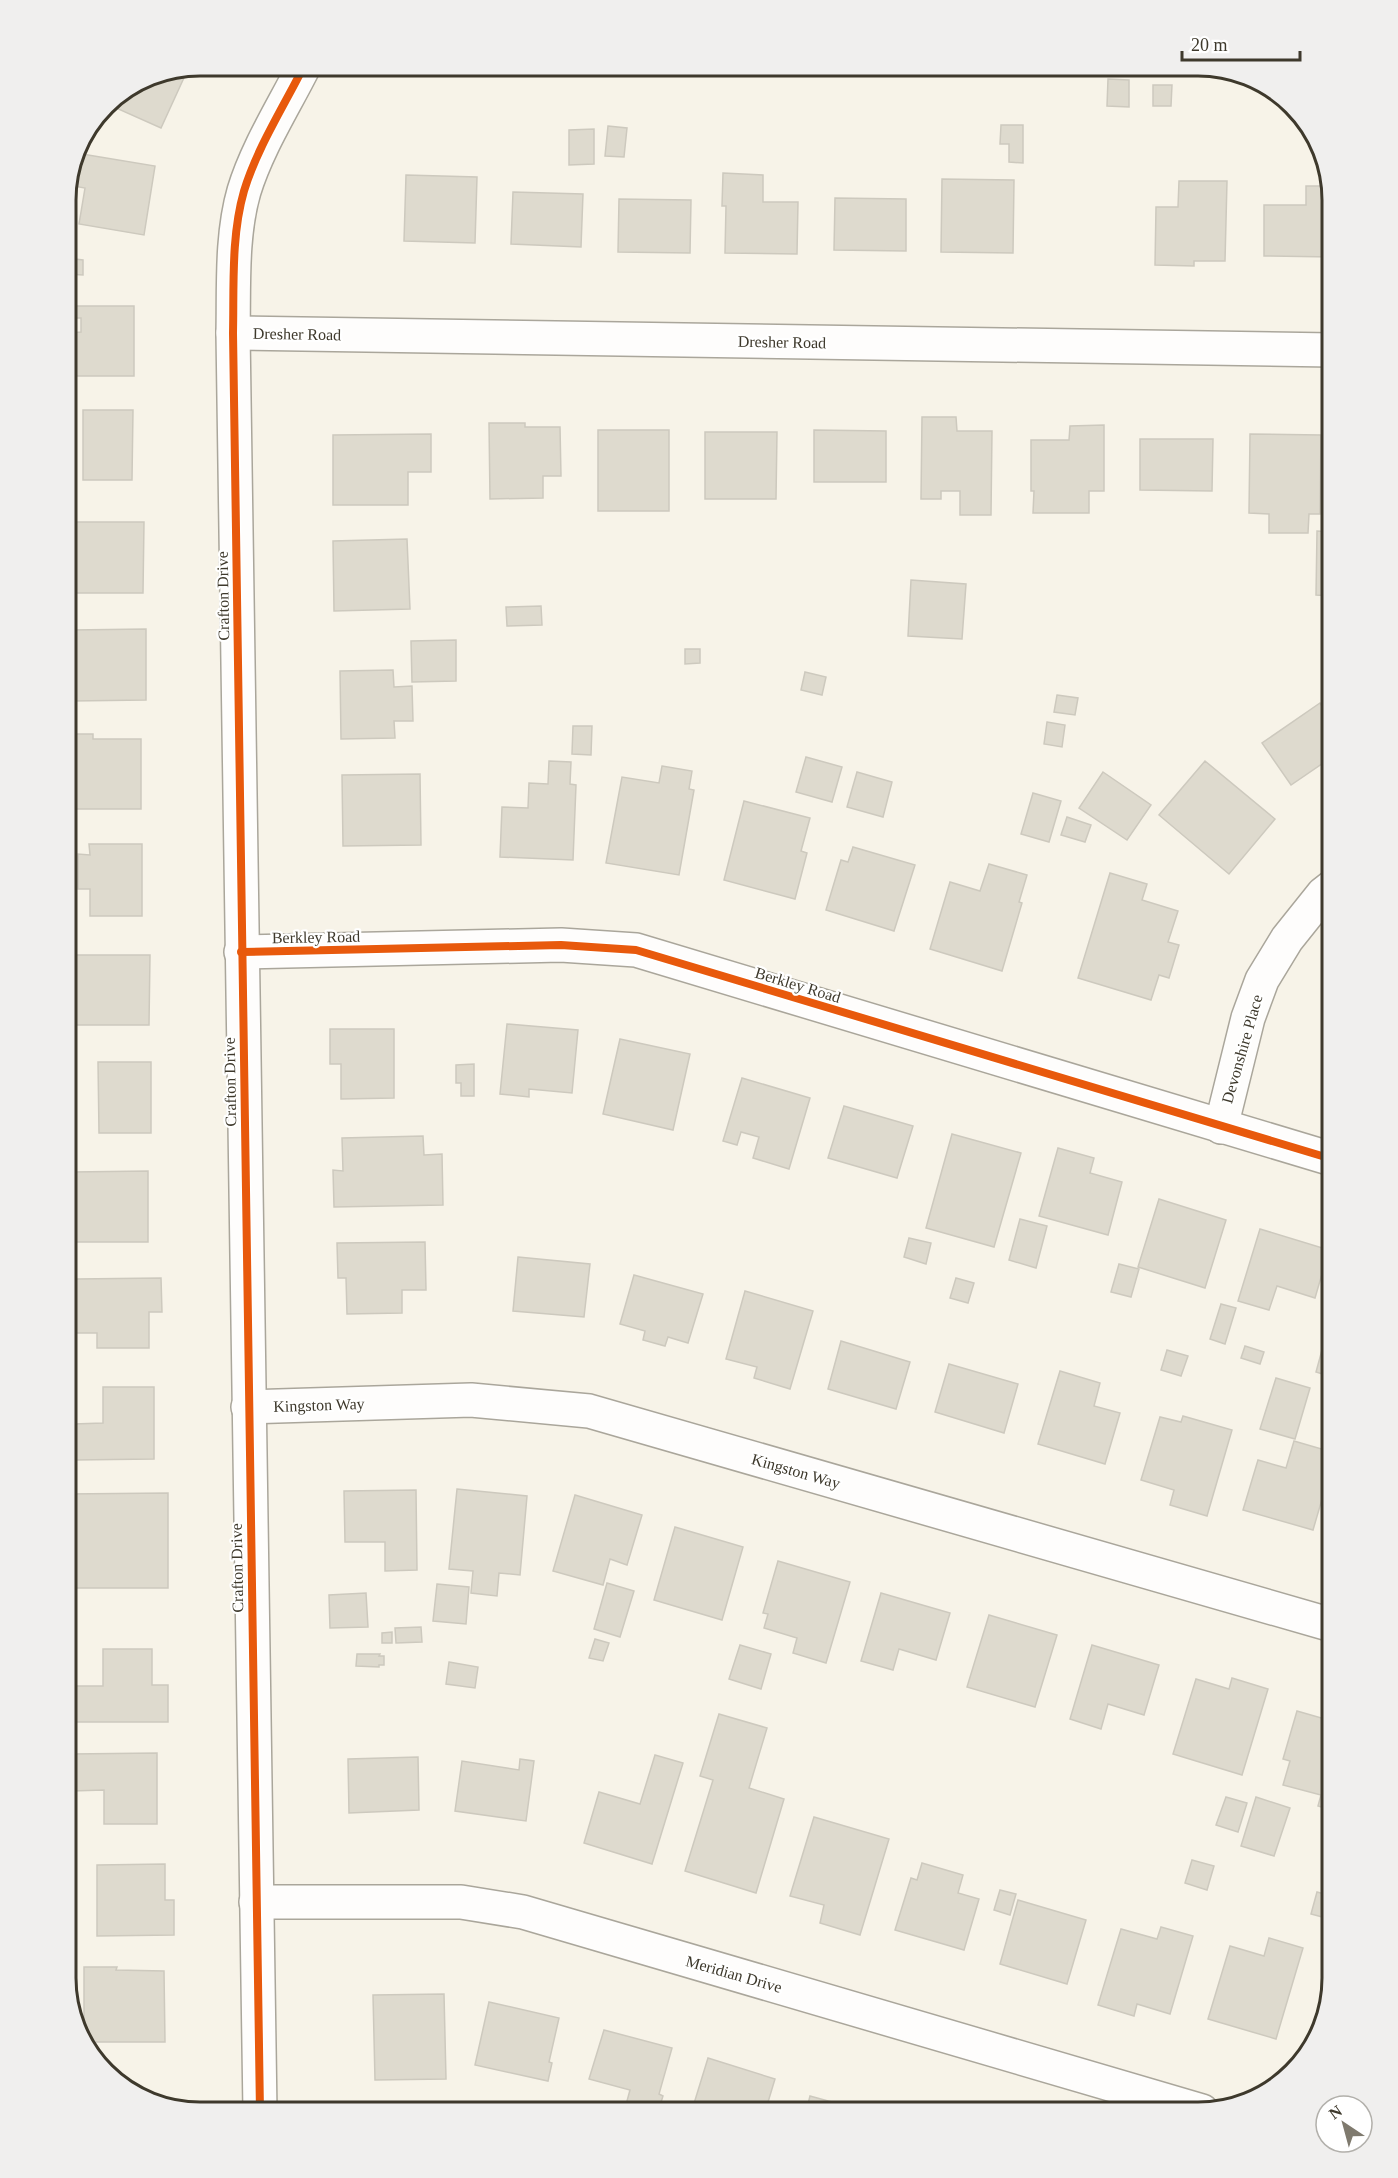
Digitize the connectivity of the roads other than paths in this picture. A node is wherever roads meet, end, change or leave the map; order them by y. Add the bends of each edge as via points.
1 (299, 76) edge
2 (233, 333) junction
3 (1322, 350) edge
4 (1322, 895) edge
5 (241, 952) junction
6 (1221, 1127) junction
7 (1322, 1157) edge
8 (248, 1407) junction
9 (1322, 1622) edge
10 (256, 1902) junction
11 (260, 2101) edge
12 (1171, 2102) edge

1 - 2 street, Crafton Drive via 244,191 235,245
2 - 3 street, Dresher Road
2 - 5 street, Crafton Drive
4 - 6 street, Devonshire Place via 1287,939 1262,980 1248,1018
5 - 6 street, Berkley Road via 561,945 636,950
5 - 8 street, Crafton Drive
6 - 7 street, Berkley Road
8 - 9 street, Kingston Way via 471,1400 589,1411
8 - 10 street, Crafton Drive
10 - 11 street, Crafton Drive
10 - 12 street, Meridian Drive via 461,1902 523,1912

